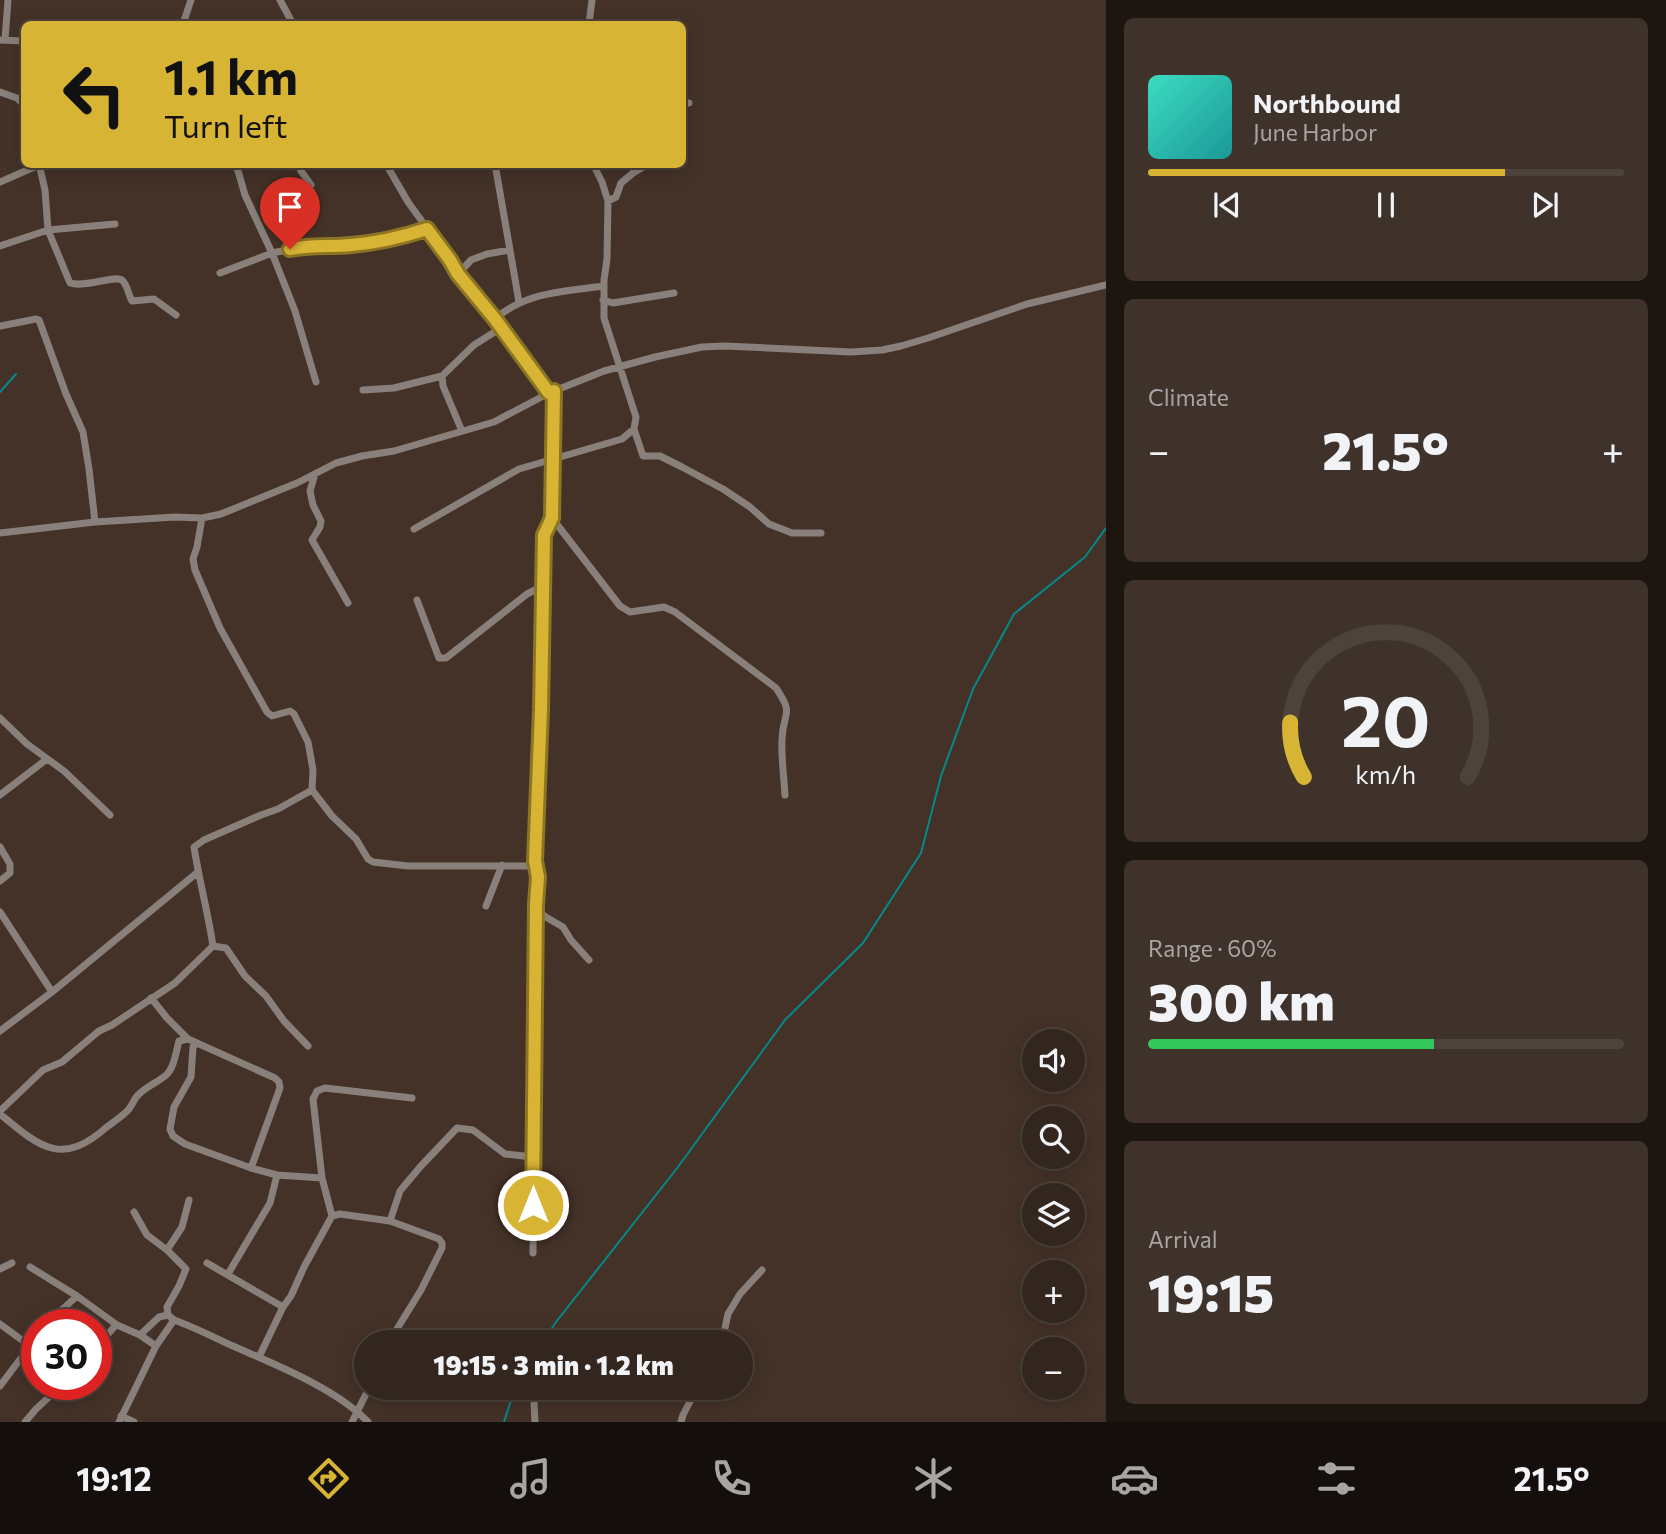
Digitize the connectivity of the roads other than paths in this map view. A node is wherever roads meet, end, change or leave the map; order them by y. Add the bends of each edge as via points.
1 (8, 0) edge
2 (191, 0) edge
3 (280, 0) edge
4 (592, 0) edge
5 (184, 21) edge
6 (291, 21) edge
7 (589, 21) edge
8 (3, 40) edge
9 (21, 41) edge
10 (0, 92) edge
11 (21, 102) edge
12 (32, 168) edge
13 (40, 168) edge
14 (237, 168) edge
15 (300, 168) edge
16 (388, 168) edge
17 (496, 168) edge
18 (595, 168) edge
19 (641, 168) edge
20 (0, 182) edge
21 (311, 185) dead end
22 (608, 201) junction
23 (115, 224) dead end
24 (427, 229) junction
25 (48, 230) junction
26 (0, 246) edge
27 (510, 250) junction
28 (272, 253) junction
29 (220, 273) dead end
30 (458, 274) junction
31 (1106, 285) edge
32 (604, 286) junction
33 (674, 293) dead end
34 (603, 300) junction
35 (519, 302) junction
36 (176, 315) dead end
37 (495, 319) junction
38 (0, 326) edge
39 (501, 328) junction
40 (621, 367) junction
41 (442, 376) junction
42 (316, 382) dead end
43 (363, 390) dead end
44 (552, 392) junction
45 (634, 429) junction
46 (462, 431) junction
47 (553, 460) junction
48 (88, 473) dead end
49 (315, 474) junction
50 (202, 518) junction
51 (552, 518) junction
52 (95, 522) junction
53 (414, 529) dead end
54 (0, 533) edge
55 (821, 533) dead end
56 (543, 586) junction
57 (417, 600) dead end
58 (348, 603) dead end
59 (0, 718) edge
60 (47, 759) junction
61 (312, 790) junction
62 (0, 795) edge
63 (785, 795) dead end
64 (110, 815) dead end
65 (0, 847) edge
66 (535, 861) junction
67 (502, 865) junction
68 (198, 872) junction
69 (0, 881) edge
70 (536, 904) junction
71 (486, 906) dead end
72 (0, 912) edge
73 (213, 946) junction
74 (589, 960) dead end
75 (52, 992) junction
76 (151, 998) junction
77 (0, 1031) edge
78 (188, 1039) junction
79 (197, 1043) junction
80 (308, 1046) dead end
81 (412, 1098) dead end
82 (0, 1112) edge
83 (533, 1157) junction
84 (251, 1168) junction
85 (277, 1175) junction
86 (323, 1178) junction
87 (189, 1200) dead end
88 (134, 1212) dead end
89 (332, 1216) junction
90 (390, 1221) junction
91 (167, 1250) junction
92 (533, 1253) dead end
93 (207, 1262) dead end
94 (12, 1263) dead end
95 (30, 1267) dead end
96 (0, 1269) edge
97 (762, 1270) dead end
98 (228, 1274) junction
99 (77, 1296) junction
100 (284, 1307) junction
101 (64, 1309) edge
102 (171, 1317) junction
103 (0, 1324) edge
104 (117, 1325) junction
105 (112, 1328) edge
106 (395, 1330) edge
107 (725, 1330) edge
108 (140, 1335) junction
109 (21, 1339) edge
110 (156, 1346) junction
111 (259, 1357) junction
112 (21, 1363) edge
113 (0, 1386) edge
114 (46, 1400) edge
115 (362, 1400) edge
116 (533, 1400) edge
117 (691, 1400) edge
118 (357, 1410) junction
119 (120, 1419) edge
120 (25, 1422) edge
121 (134, 1422) edge
122 (352, 1422) edge
123 (368, 1422) edge
124 (535, 1422) edge
125 (681, 1422) edge

1 - 8 street
2 - 5 street
3 - 6 street
4 - 7 street
8 - 9 street
10 - 11 street
12 - 20 street
13 - 25 street
14 - 28 street
15 - 21 street
16 - 24 street
17 - 27 street
18 - 22 street
19 - 22 street
22 - 32 street
23 - 25 street
24 - 28 street via 396,239
24 - 30 street
25 - 26 street
25 - 36 street via 70,283 83,286 121,279 132,301 154,299
27 - 30 street via 471,260
27 - 35 street
28 - 29 street
28 - 42 street
30 - 37 street
31 - 40 street via 1027,304 901,346 851,352 702,347
32 - 34 street
32 - 35 street
33 - 34 street via 613,303
34 - 40 street
35 - 37 street
37 - 39 street
38 - 52 street via 39,320 83,432
39 - 41 street via 474,345
39 - 44 street
40 - 44 street
40 - 45 street via 636,417
41 - 43 street
41 - 46 street
44 - 46 street via 494,422
44 - 47 street
45 - 47 street via 622,439
45 - 55 street via 643,456 660,456 723,489 769,524 792,533
46 - 49 street via 335,463
47 - 51 street
47 - 53 street via 519,469
48 - 52 street
49 - 50 street
49 - 58 street via 310,491 321,522 312,540
50 - 52 street
50 - 61 street via 195,570 220,628 267,712 272,716 290,711 309,742
51 - 56 street via 544,535
51 - 63 street via 620,607 629,612 664,607 675,612 776,688 788,714 782,738
52 - 54 street
56 - 57 street via 527,593 446,658 439,658
56 - 66 street
59 - 60 street
60 - 62 street
60 - 64 street
61 - 67 street via 373,862
61 - 68 street via 194,846
65 - 69 street via 10,864 10,873
66 - 67 street via 528,866
66 - 70 street
67 - 71 street
68 - 73 street
68 - 75 street
70 - 74 street via 544,916 563,927
70 - 83 street
72 - 75 street
73 - 76 street via 175,983
73 - 80 street via 226,948
75 - 77 street
76 - 78 street
76 - 82 street via 99,1031 62,1062 43,1070
78 - 79 street
78 - 82 street via 179,1041 168,1075 146,1088 97,1136 71,1149 54,1150 27,1137
79 - 84 street via 279,1082
79 - 84 street via 191,1077 174,1107 173,1136
81 - 86 street via 325,1088 317,1091 313,1099
83 - 90 street via 505,1154 472,1130 457,1128 400,1191
83 - 92 street
84 - 85 street
85 - 86 street
85 - 98 street via 270,1203
86 - 89 street
87 - 91 street via 182,1227
88 - 91 street via 147,1235
89 - 90 street
89 - 100 street
90 - 106 street via 442,1243 421,1290
91 - 102 street via 186,1269 167,1307
93 - 98 street
94 - 96 street
95 - 99 street
97 - 107 street via 740,1294
98 - 100 street
99 - 101 street
99 - 104 street
100 - 111 street
102 - 108 street via 159,1317
102 - 110 street
102 - 111 street
103 - 109 street
104 - 105 street
104 - 108 street
108 - 110 street
110 - 119 street
111 - 118 street
112 - 113 street
114 - 120 street
115 - 118 street
116 - 124 street
117 - 125 street
118 - 122 street
118 - 123 street
119 - 121 street

